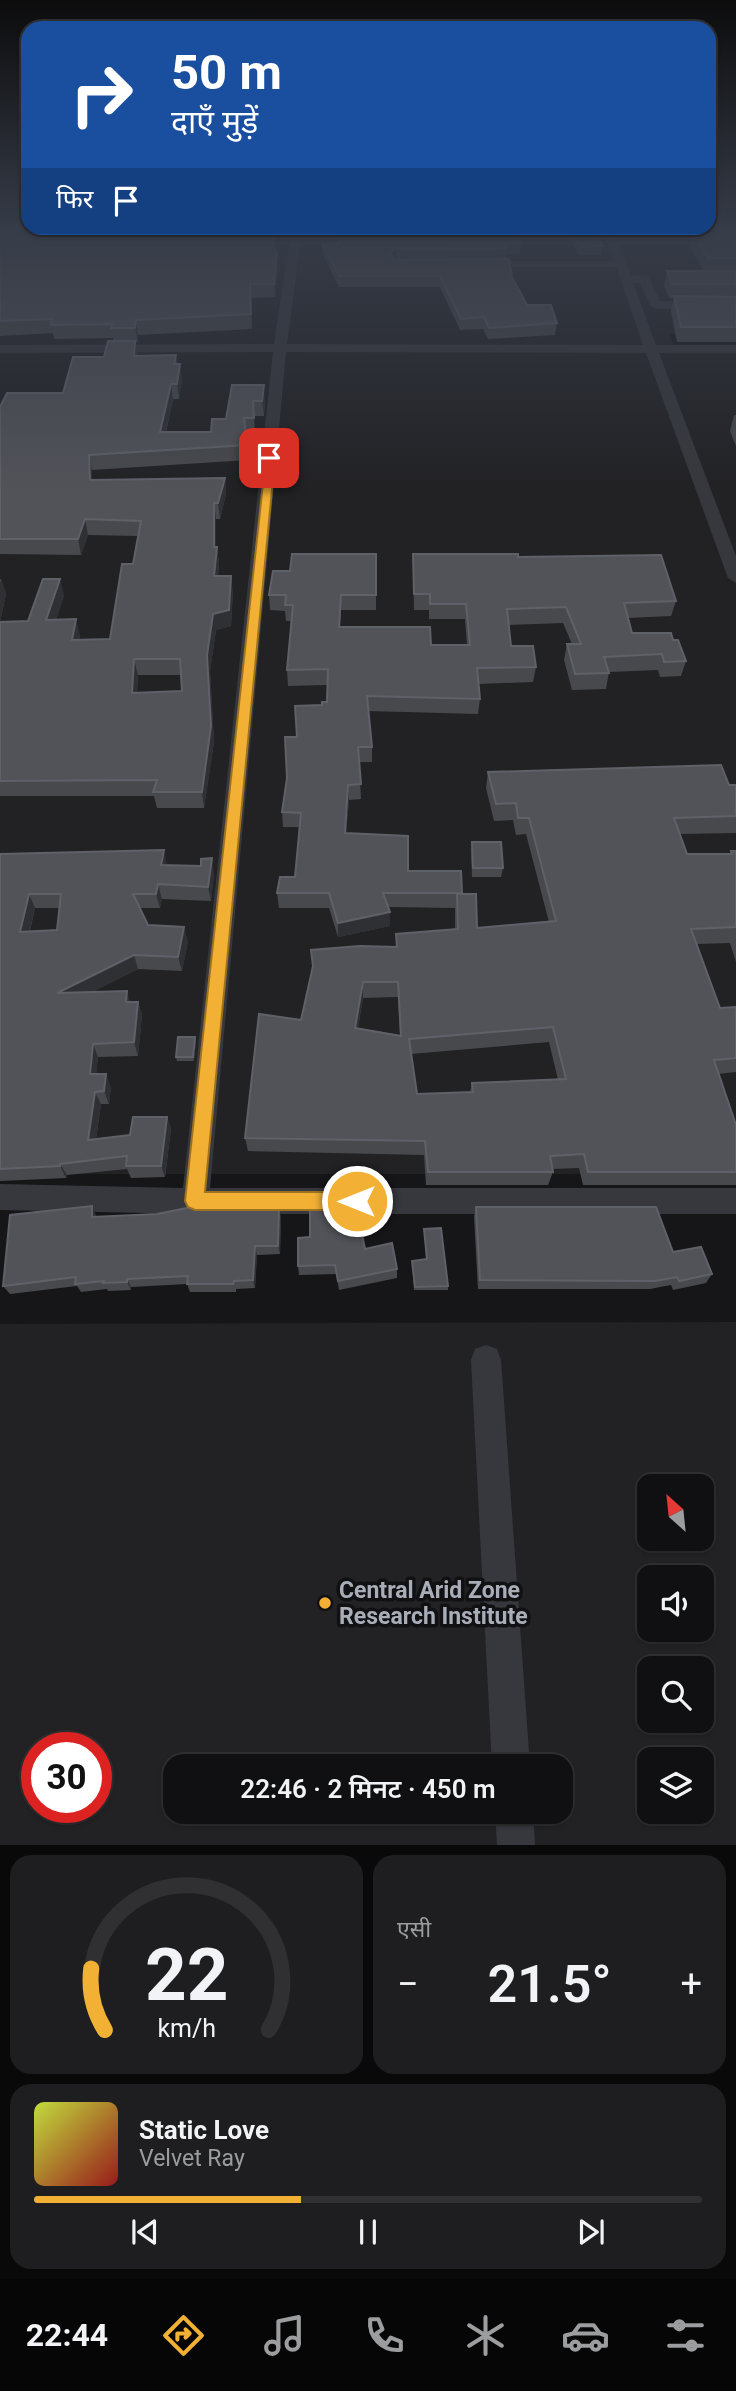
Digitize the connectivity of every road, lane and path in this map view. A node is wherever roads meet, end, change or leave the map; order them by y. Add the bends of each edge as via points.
1 (284, 317) edge
2 (640, 317) edge
3 (280, 348) junction
4 (0, 349) edge
5 (651, 349) junction
6 (736, 349) edge
7 (736, 578) edge
8 (0, 1197) edge
9 (195, 1201) junction
10 (736, 1201) edge
11 (486, 1360) dead end
12 (510, 1754) edge
13 (515, 1824) edge
14 (516, 1845) edge

1 - 3 street
2 - 5 street
3 - 4 street
3 - 5 street
3 - 9 street
5 - 6 street
5 - 7 street
8 - 9 street
9 - 10 street
11 - 12 street
13 - 14 street

